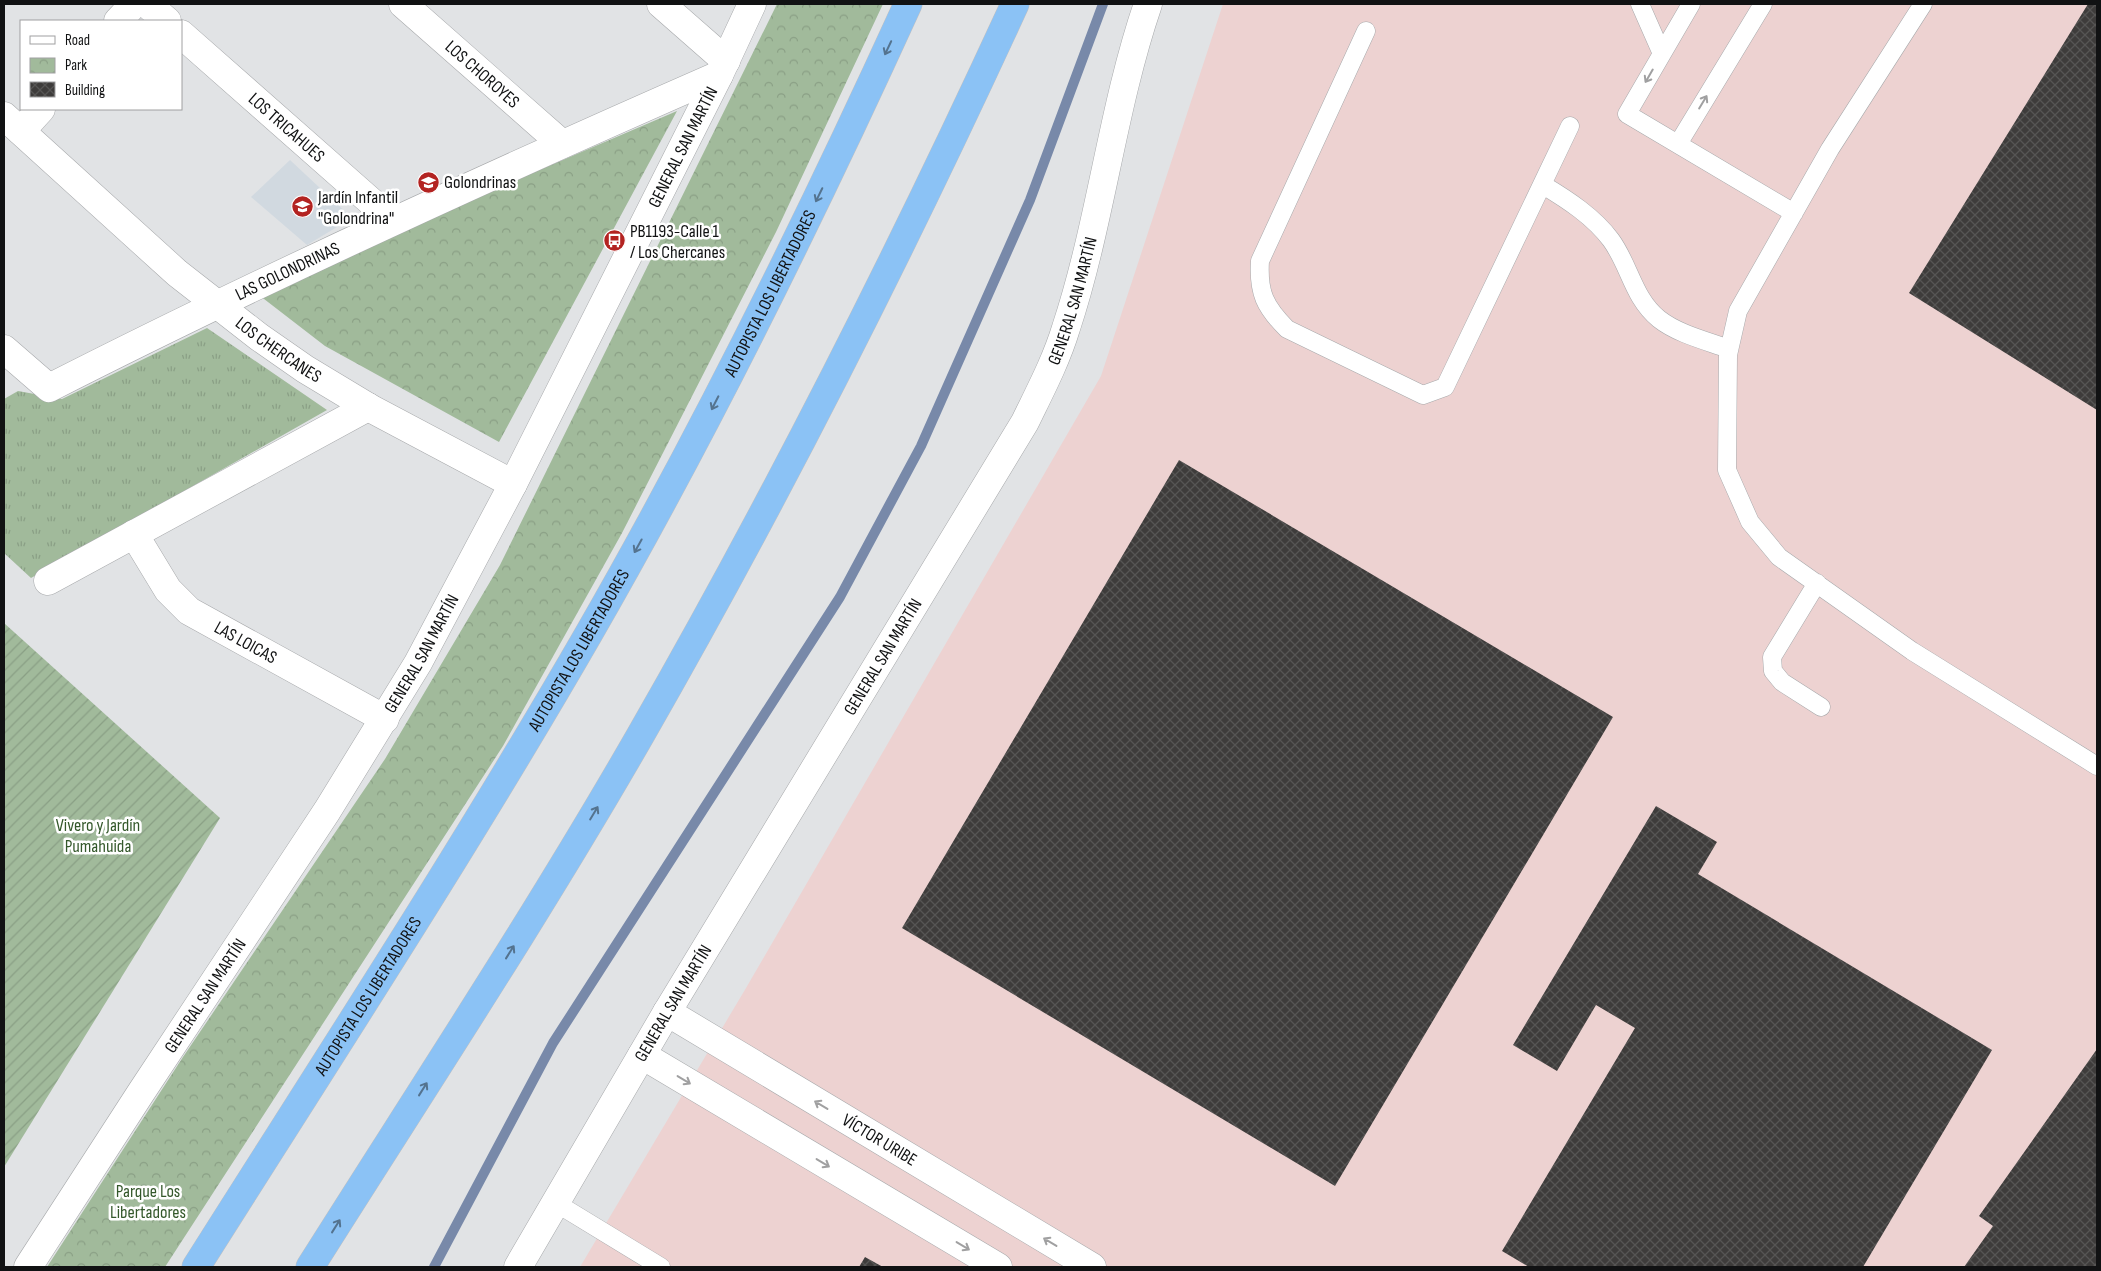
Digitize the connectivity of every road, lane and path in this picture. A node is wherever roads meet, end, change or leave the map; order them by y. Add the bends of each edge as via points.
1 (134, 4) edge
2 (147, 4) edge
3 (403, 4) edge
4 (661, 4) edge
5 (752, 4) edge
6 (908, 4) edge
7 (1014, 4) edge
8 (1148, 4) edge
9 (1640, 4) edge
10 (1691, 4) edge
11 (1763, 4) edge
12 (1923, 4) edge
13 (119, 20) edge
14 (166, 20) edge
15 (1366, 31) dead end
16 (182, 35) edge
17 (1662, 54) junction
18 (722, 68) junction
19 (39, 110) edge
20 (13, 124) edge
21 (1570, 126) dead end
22 (562, 144) junction
23 (1678, 144) junction
24 (1543, 185) junction
25 (1794, 213) junction
26 (393, 221) junction
27 (216, 303) junction
28 (4, 348) edge
29 (1729, 349) junction
30 (368, 407) junction
31 (514, 484) junction
32 (134, 534) junction
33 (48, 581) dead end
34 (1817, 583) junction
35 (1820, 707) dead end
36 (385, 719) junction
37 (2097, 766) edge
38 (667, 1012) junction
39 (642, 1055) junction
40 (556, 1203) junction
41 (28, 1267) edge
42 (196, 1267) edge
43 (310, 1267) edge
44 (518, 1267) edge
45 (661, 1267) edge
46 (998, 1267) edge
47 (1092, 1267) edge

1 - 13 street
2 - 14 street
3 - 22 street, LOS CHOROYES
4 - 18 street
5 - 18 street, GENERAL SAN MARTÍN
6 -> 42 highway, AUTOPISTA LOS LIBERTADORES via 827,180 706,422 588,635 444,875
43 -> 7 highway via 544,897 639,739 726,584 820,410 890,270
8 - 38 street, GENERAL SAN MARTÍN via 1131,58 1079,286 1049,372 1002,461
9 - 17 lane
10 - 17 lane
23 -> 11 lane
12 - 25 lane
15 - 24 lane via 1260,261 1262,297 1287,329 1423,395 1445,387
16 - 26 street, LOS TRICAHUES
17 -> 23 lane via 1627,114
18 - 22 street, LAS GOLONDRINAS
18 - 31 street, GENERAL SAN MARTÍN
19 - 20 street
20 - 27 street, LOS CHERCANES via 127,230
21 - 24 lane
22 - 26 street, LAS GOLONDRINAS
23 - 25 lane
24 - 29 lane via 1594,221 1612,241 1638,296 1659,319
25 - 29 lane via 1738,311
26 - 27 street, LAS GOLONDRINAS
27 - 28 street, LAS GOLONDRINAS via 49,388
27 - 30 street, LOS CHERCANES via 305,369
29 - 34 lane via 1727,470 1750,522 1779,557
30 - 31 street, LOS CHERCANES
30 - 32 street
31 - 36 street, GENERAL SAN MARTÍN
32 - 33 street
32 - 36 street, LAS LOICAS via 168,590 189,612
34 - 35 lane via 1772,657 1773,671 1782,682
34 - 37 lane via 1912,651
36 - 41 street, GENERAL SAN MARTÍN
38 - 39 street, GENERAL SAN MARTÍN
47 -> 38 street, VÍCTOR URIBE
39 - 40 street, GENERAL SAN MARTÍN
39 -> 46 street
40 - 44 street, GENERAL SAN MARTÍN
40 - 45 lane

